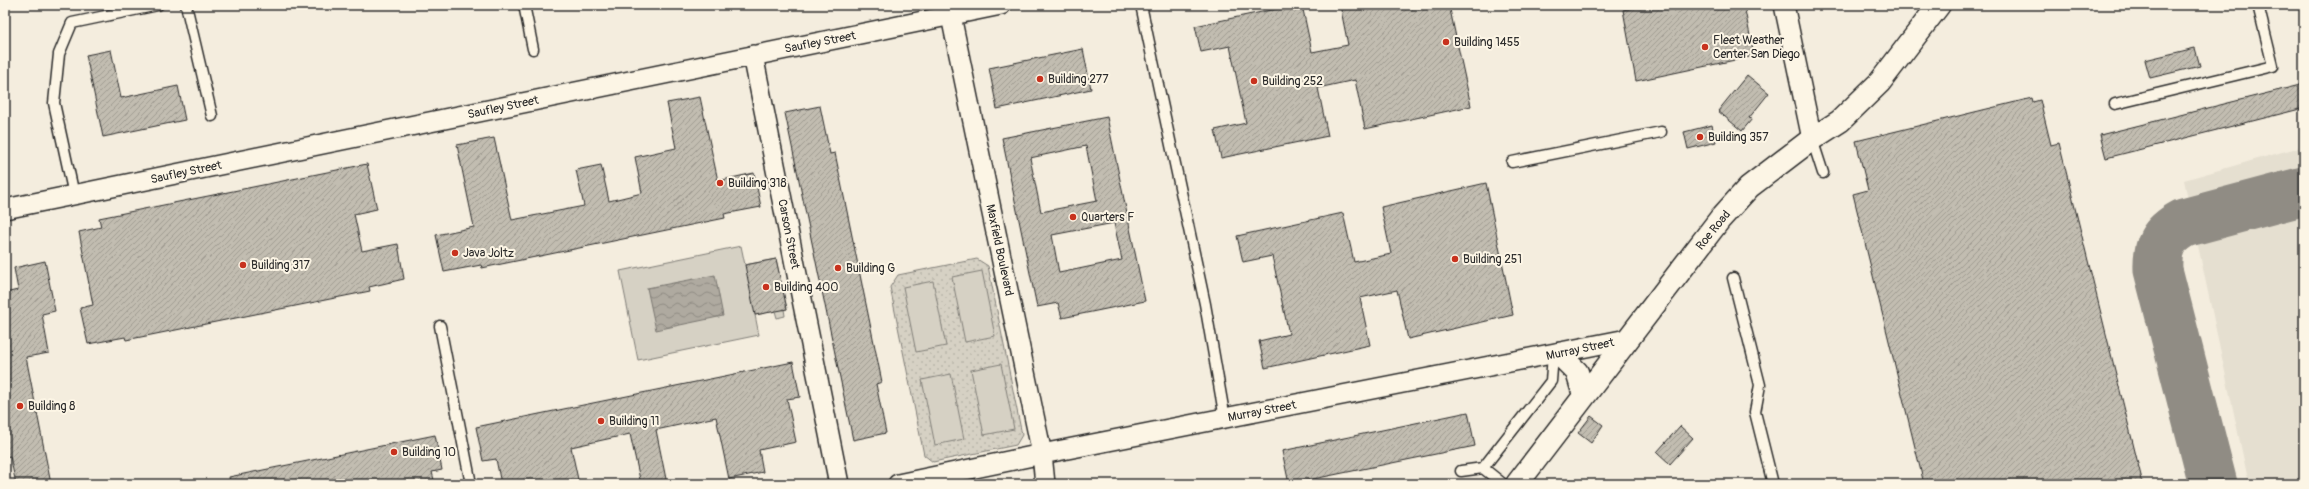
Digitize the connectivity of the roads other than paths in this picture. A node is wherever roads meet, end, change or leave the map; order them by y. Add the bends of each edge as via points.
1 (158, 5) edge
2 (186, 5) edge
3 (524, 5) edge
4 (1001, 5) edge
5 (1141, 5) edge
6 (1784, 5) edge
7 (1938, 5) edge
8 (2258, 5) edge
9 (951, 16) junction
10 (533, 49) dead end
11 (753, 55) junction
12 (2116, 104) dead end
13 (212, 116) dead end
14 (1661, 132) dead end
15 (1812, 139) junction
16 (1512, 162) dead end
17 (1823, 173) dead end
18 (74, 195) junction
19 (5, 209) edge
20 (1733, 278) dead end
21 (440, 326) dead end
22 (1627, 339) junction
23 (1556, 354) junction
24 (1584, 395) junction
25 (1225, 419) junction
26 (1042, 454) junction
27 (1483, 468) junction
28 (1461, 471) dead end
29 (471, 484) edge
30 (839, 484) edge
31 (898, 484) edge
32 (1045, 484) edge
33 (1503, 484) edge
34 (1518, 484) edge
35 (1773, 484) edge

1 - 18 lane via 72,23 58,54 54,103
2 - 13 lane
3 - 10 lane
4 - 9 street, Saufley Street
5 - 25 lane via 1205,304
6 - 15 street
7 - 15 street, Roe Road via 1880,82 1840,121
8 - 12 lane via 2273,66
9 - 11 street, Saufley Street
9 - 26 street, Maxfield Boulevard
11 - 18 street, Saufley Street
11 - 30 street, Carson Street
14 - 16 lane
15 - 17 lane
15 - 22 street, Roe Road via 1749,188 1720,219
18 - 19 street, Saufley Street
20 - 35 lane via 1760,385 1755,412
21 - 29 lane
22 - 23 street, Murray Street
22 - 24 street, Roe Road
23 - 24 street via 1577,372
23 - 25 street, Murray Street
23 - 27 lane via 1551,381
24 - 34 street, Roe Road
25 - 26 street, Murray Street
26 - 31 street, Murray Street
26 - 32 street, Maxfield Boulevard
27 - 28 lane
27 - 33 lane

